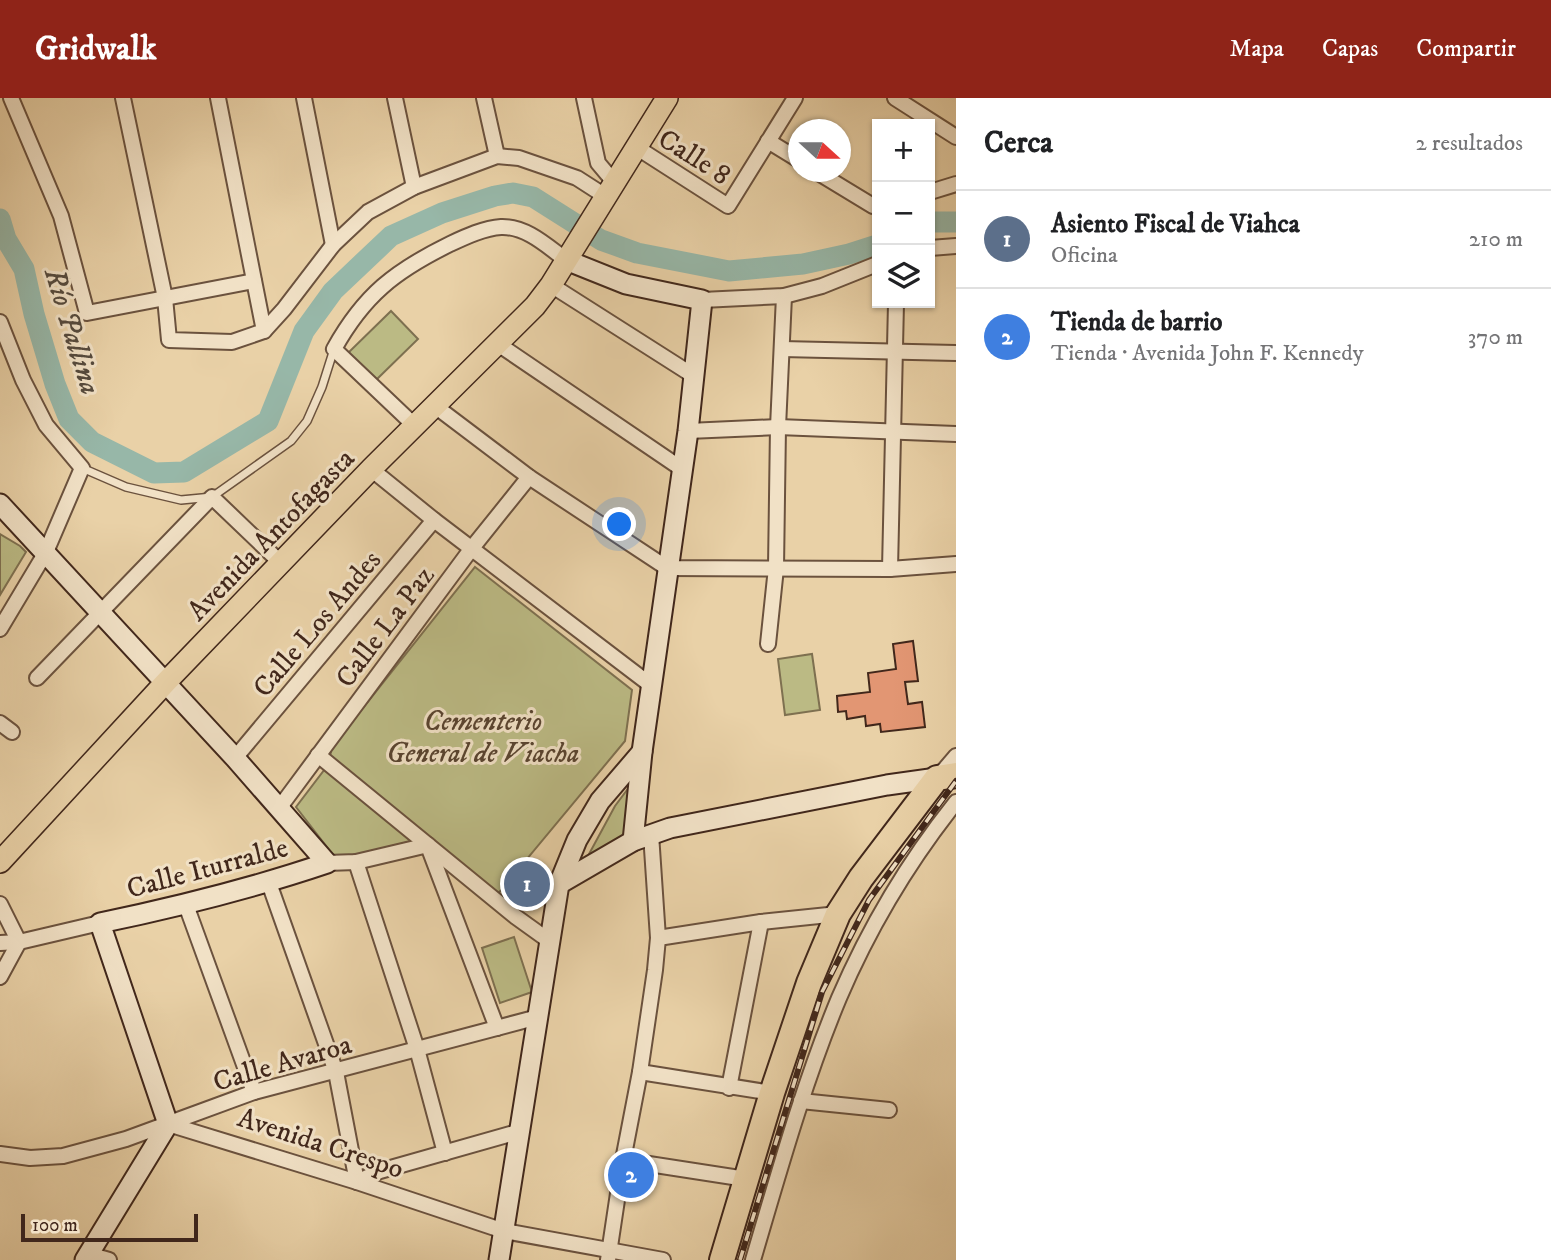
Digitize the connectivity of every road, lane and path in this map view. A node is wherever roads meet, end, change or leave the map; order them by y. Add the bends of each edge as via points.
1 (11, 98) edge
2 (122, 98) edge
3 (218, 98) edge
4 (304, 98) edge
5 (395, 98) edge
6 (484, 98) edge
7 (584, 98) edge
8 (667, 98) edge
9 (795, 98) edge
10 (895, 98) edge
11 (956, 137) edge
12 (768, 141) junction
13 (636, 147) junction
14 (788, 153) edge
15 (497, 156) junction
16 (833, 182) edge
17 (956, 184) edge
18 (414, 187) junction
19 (935, 190) edge
20 (605, 196) junction
21 (872, 205) edge
22 (333, 245) junction
23 (956, 246) edge
24 (935, 248) edge
25 (571, 251) junction
26 (872, 266) edge
27 (254, 281) junction
28 (551, 285) junction
29 (784, 296) junction
30 (165, 298) junction
31 (702, 300) junction
32 (896, 308) edge
33 (0, 322) edge
34 (264, 331) junction
35 (498, 344) junction
36 (334, 349) junction
37 (782, 349) junction
38 (894, 353) junction
39 (956, 353) edge
40 (694, 376) junction
41 (435, 406) junction
42 (415, 426) junction
43 (778, 427) junction
44 (688, 431) junction
45 (892, 432) junction
46 (956, 434) edge
47 (82, 468) junction
48 (372, 469) junction
49 (682, 469) junction
50 (529, 477) junction
51 (212, 497) junction
52 (0, 504) edge
53 (434, 520) junction
54 (472, 548) junction
55 (46, 552) junction
56 (282, 564) junction
57 (956, 564) edge
58 (667, 568) junction
59 (776, 568) junction
60 (890, 569) junction
61 (101, 611) junction
62 (0, 629) edge
63 (768, 644) dead end
64 (37, 677) dead end
65 (166, 682) junction
66 (652, 686) junction
67 (642, 752) junction
68 (318, 755) junction
69 (956, 756) edge
70 (235, 758) junction
71 (946, 777) edge
72 (956, 802) edge
73 (280, 807) junction
74 (642, 837) junction
75 (428, 845) junction
76 (1, 860) edge
77 (356, 862) junction
78 (327, 863) junction
79 (269, 883) junction
80 (559, 884) junction
81 (0, 904) edge
82 (186, 905) junction
83 (838, 914) junction
84 (761, 922) junction
85 (100, 923) junction
86 (658, 938) junction
87 (548, 940) junction
88 (19, 942) junction
89 (0, 943) edge
90 (0, 977) edge
91 (538, 1017) junction
92 (498, 1028) junction
93 (418, 1049) junction
94 (336, 1072) junction
95 (640, 1072) junction
96 (729, 1088) junction
97 (254, 1092) junction
98 (772, 1093) junction
99 (801, 1101) junction
100 (889, 1110) dead end
101 (168, 1124) junction
102 (521, 1131) junction
103 (445, 1153) junction
104 (0, 1154) edge
105 (623, 1160) junction
106 (746, 1179) junction
107 (357, 1182) junction
108 (504, 1231) junction
109 (608, 1255) edge
110 (86, 1257) edge
111 (109, 1260) edge
112 (499, 1260) edge
113 (663, 1260) edge
114 (722, 1260) edge
115 (753, 1260) edge

1 - 30 street via 61,216 87,313
2 - 30 street
3 - 27 street
4 - 22 street
5 - 18 street
6 - 15 street
7 - 20 street
8 - 13 main road, Avenida Antofagasta
9 - 12 street
10 - 11 street
12 - 13 street, Calle 8 via 729,206
12 - 14 street
13 - 20 main road, Avenida Antofagasta
15 - 18 street
15 - 20 street via 577,178
16 - 21 street
17 - 19 street
18 - 22 street via 368,212
20 - 25 main road, Avenida Antofagasta
22 - 34 street
23 - 24 street
25 - 28 main road, Avenida Antofagasta
25 - 31 street via 626,284
25 - 36 street via 502,227 467,236 419,259 379,287
26 - 29 street
27 - 30 street
27 - 34 street
28 - 35 main road, Avenida Antofagasta
28 - 40 street
29 - 31 street
29 - 37 street
30 - 34 street via 169,340 232,342
31 - 40 street
32 - 38 street
33 - 47 street via 46,425
35 - 41 main road, Avenida Antofagasta
35 - 49 street
36 - 42 street
36 - 51 lane via 307,421 291,441
37 - 38 street
37 - 43 street
38 - 39 street
38 - 45 street
40 - 44 street
41 - 42 main road, Avenida Antofagasta
41 - 50 street
42 - 48 main road, Avenida Antofagasta
43 - 44 street
43 - 45 street
43 - 59 street
44 - 49 street
45 - 46 street
45 - 60 street
47 - 51 lane via 126,487 170,497
47 - 55 street
48 - 53 street
48 - 56 main road, Avenida Antofagasta
49 - 58 street
50 - 54 street, Calle La Paz
50 - 58 street
51 - 56 street
51 - 61 street
52 - 55 street
53 - 54 street
53 - 70 street, Calle Los Andes
54 - 66 street
54 - 68 street, Calle La Paz
55 - 61 street
55 - 62 street
56 - 65 main road, Avenida Antofagasta
57 - 60 street
58 - 59 street
58 - 66 street
59 - 60 street
59 - 63 street
61 - 64 street
61 - 65 street
65 - 70 street
65 - 76 main road, Avenida Antofagasta
66 - 67 street
67 - 74 street
67 - 80 street via 600,801
68 - 73 street, Calle La Paz
68 - 75 street
69 - 71 street
70 - 73 street
71 - 74 street
71 - 83 highway via 861,878
72 - 99 street via 929,836 873,927 839,998
73 - 78 street
74 - 80 street
74 - 86 street
75 - 77 street, Calle Iturralde
75 - 87 street
75 - 92 street
77 - 78 street, Calle Iturralde
77 - 93 street
78 - 79 street, Calle Iturralde
79 - 82 street, Calle Iturralde
79 - 94 street
80 - 87 street
81 - 88 street
82 - 85 street, Calle Iturralde
82 - 97 street
83 - 84 street
83 - 98 highway
84 - 86 street
84 - 96 street
85 - 88 street, Calle Iturralde
85 - 101 street
86 - 95 street
87 - 91 street
88 - 89 street, Calle Iturralde
88 - 90 street
91 - 92 street, Calle Avaroa
91 - 102 street
92 - 93 street, Calle Avaroa
93 - 94 street, Calle Avaroa
93 - 103 street
94 - 97 street, Calle Avaroa
94 - 107 street
95 - 96 street
95 - 105 street
96 - 98 street
97 - 101 street, Calle Avaroa
98 - 106 highway
99 - 100 street
99 - 115 street
101 - 104 street, Calle Avaroa via 63,1156
101 - 107 street, Avenida Crespo
101 - 110 street
102 - 103 street
102 - 108 street
103 - 107 street
105 - 106 street
105 - 109 street
106 - 114 highway
107 - 108 street, Avenida Crespo
108 - 109 street, Avenida Crespo
108 - 112 street
109 - 113 street, Avenida Crespo
110 - 111 street

